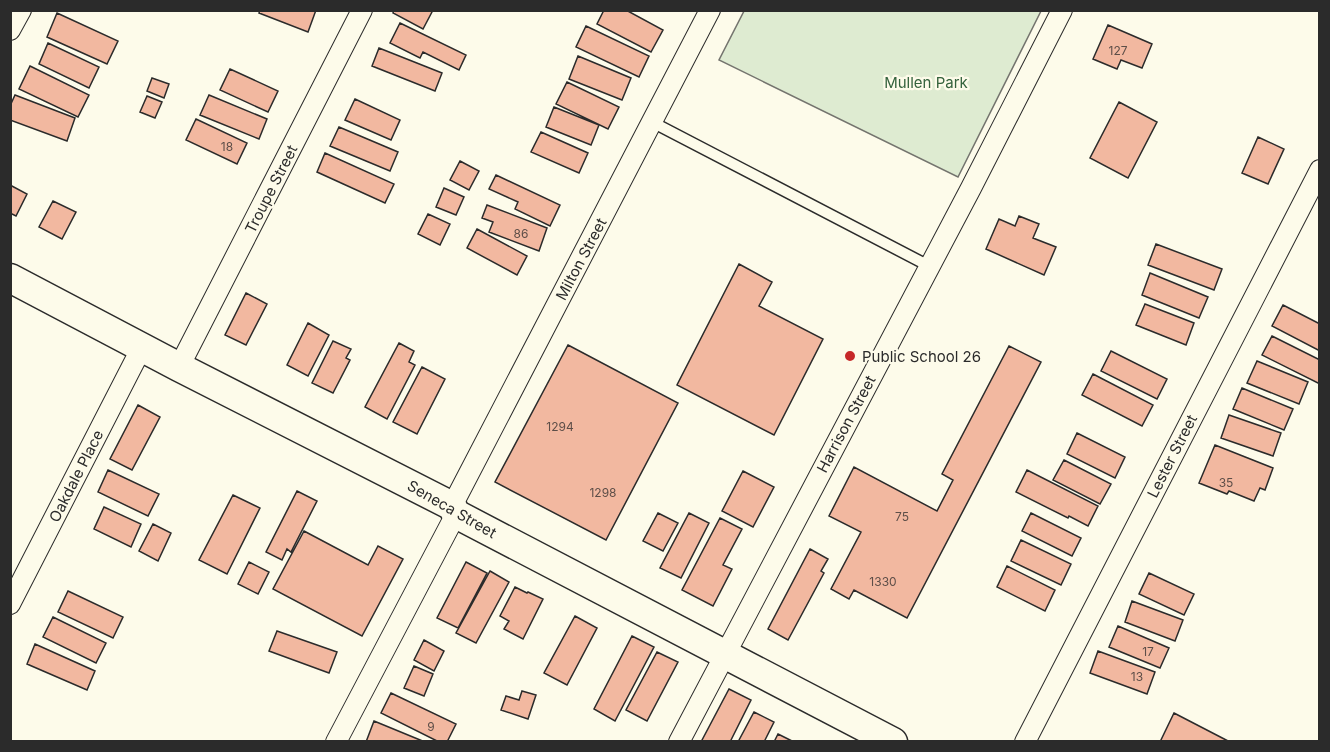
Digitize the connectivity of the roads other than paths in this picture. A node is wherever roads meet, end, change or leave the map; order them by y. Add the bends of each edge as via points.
1 (21, 10) edge
2 (362, 10) edge
3 (1062, 10) edge
4 (706, 12) edge
5 (10, 30) edge
6 (652, 122) junction
7 (1320, 170) edge
8 (929, 266) junction
9 (10, 278) edge
10 (142, 347) junction
11 (179, 367) junction
12 (454, 510) junction
13 (10, 604) edge
14 (725, 654) junction
15 (336, 741) edge
16 (679, 741) edge
17 (893, 741) edge
18 (1025, 741) edge

1 - 5 street
2 - 11 street, Troupe Street
3 - 8 street, Harrison Street
4 - 6 street, Milton Street
6 - 8 lane
6 - 12 street, Milton Street
7 - 18 street, Lester Street
8 - 14 street, Harrison Street
9 - 10 main road, Seneca Street
10 - 11 main road, Seneca Street
10 - 13 street, Oakdale Place
11 - 12 main road, Seneca Street
12 - 14 main road, Seneca Street
12 - 15 street, Milton Street
14 - 16 street, Harrison Street
14 - 17 main road, Seneca Street

